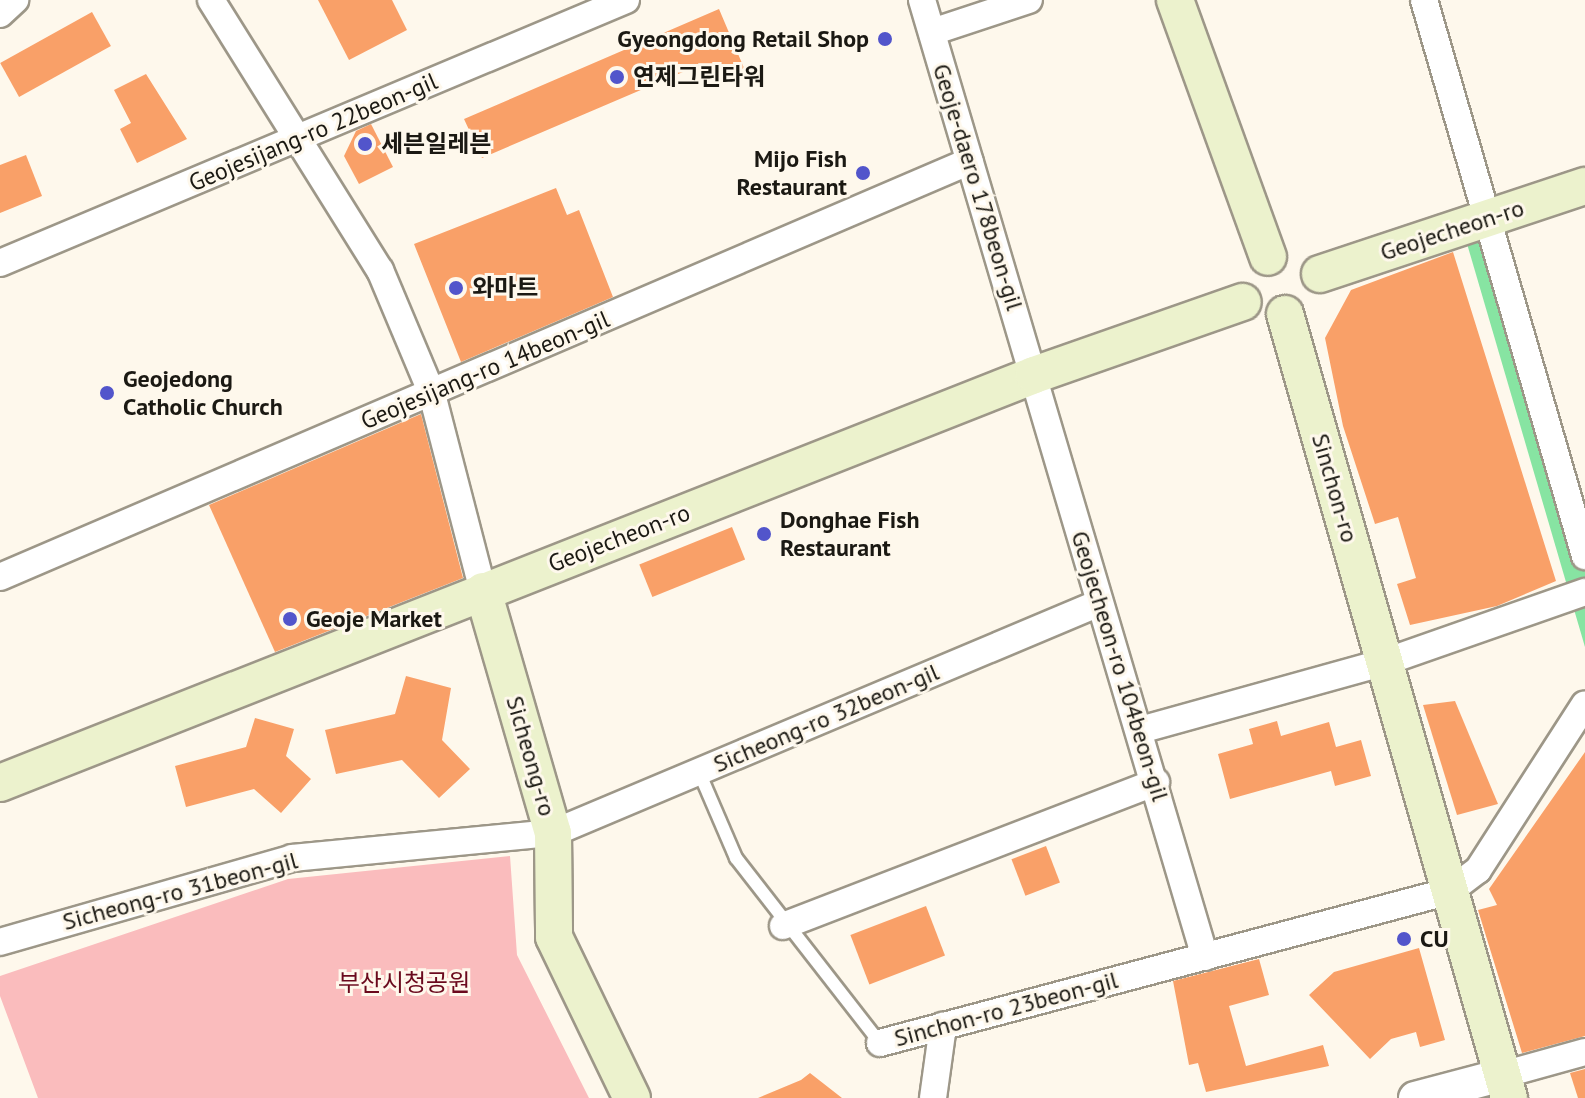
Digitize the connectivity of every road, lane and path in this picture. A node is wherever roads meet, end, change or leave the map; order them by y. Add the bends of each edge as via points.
1 (15, 0) edge
2 (211, 0) edge
3 (626, 0) edge
4 (922, 0) edge
5 (1029, 0) edge
6 (1175, 0) edge
7 (1424, 0) edge
8 (0, 14) edge
9 (932, 32) junction
10 (294, 140) junction
11 (970, 161) junction
12 (1585, 186) edge
13 (1488, 219) junction
14 (1268, 257) junction
15 (0, 263) edge
16 (1320, 274) junction
17 (1243, 302) junction
18 (1285, 314) junction
19 (1034, 375) junction
20 (432, 394) junction
21 (1585, 556) edge
22 (0, 577) edge
23 (483, 591) junction
24 (1585, 592) edge
25 (1099, 603) junction
26 (1385, 662) junction
27 (1585, 704) edge
28 (1140, 730) junction
29 (699, 772) junction
30 (1156, 782) junction
31 (0, 783) edge
32 (553, 833) junction
33 (1450, 891) junction
34 (783, 926) junction
35 (0, 942) edge
36 (1205, 957) junction
37 (943, 1026) junction
38 (880, 1043) joint
39 (1585, 1052) edge
40 (1506, 1087) edge
41 (633, 1092) edge
42 (933, 1098) edge
43 (1415, 1098) edge

1 - 8 street
2 - 10 street
3 - 10 street, Geojesijang-ro 22beon-gil
4 - 9 street, Geoje-daero 178beon-gil
5 - 9 street
6 - 14 main road
7 - 13 street
9 - 11 street, Geoje-daero 178beon-gil
10 - 15 street, Geojesijang-ro 22beon-gil
10 - 20 street via 380,270
11 - 19 street, Geoje-daero 178beon-gil
11 - 20 street, Geojesijang-ro 14beon-gil
12 - 13 main road, Geojecheon-ro
13 - 16 main road, Geojecheon-ro
13 - 21 street
14 - 16 main road via 1308,257
14 - 17 main road via 1253,267
16 - 18 main road via 1315,296
17 - 18 main road
17 - 19 main road, Geojecheon-ro
18 - 26 main road, Sinchon-ro
19 - 23 main road, Geojecheon-ro
19 - 25 street, Geojecheon-ro 104beon-gil
20 - 22 street, Geojesijang-ro 14beon-gil
20 - 23 street
23 - 31 main road, Geojecheon-ro
23 - 32 main road, Sicheong-ro
24 - 26 street
25 - 28 street, Geojecheon-ro 104beon-gil
25 - 29 street, Sicheong-ro 32beon-gil
26 - 28 street
26 - 33 main road, Sinchon-ro
27 - 33 street via 1478,870
28 - 30 street, Geojecheon-ro 104beon-gil
29 - 32 street, Sicheong-ro 32beon-gil
29 - 34 lane, Sinchon-ro 23beon-gil via 736,858
30 - 34 street
30 - 36 street, Geojecheon-ro 104beon-gil
32 - 35 street, Sicheong-ro 31beon-gil via 292,858
32 - 41 main road, Sicheong-ro via 554,937
33 - 36 street, Sinchon-ro 23beon-gil
33 - 40 main road, Sinchon-ro
34 - 38 lane, Sinchon-ro 23beon-gil
36 - 37 street, Sinchon-ro 23beon-gil
37 - 38 street, Sinchon-ro 23beon-gil
37 - 42 street
39 - 40 street
40 - 43 street

